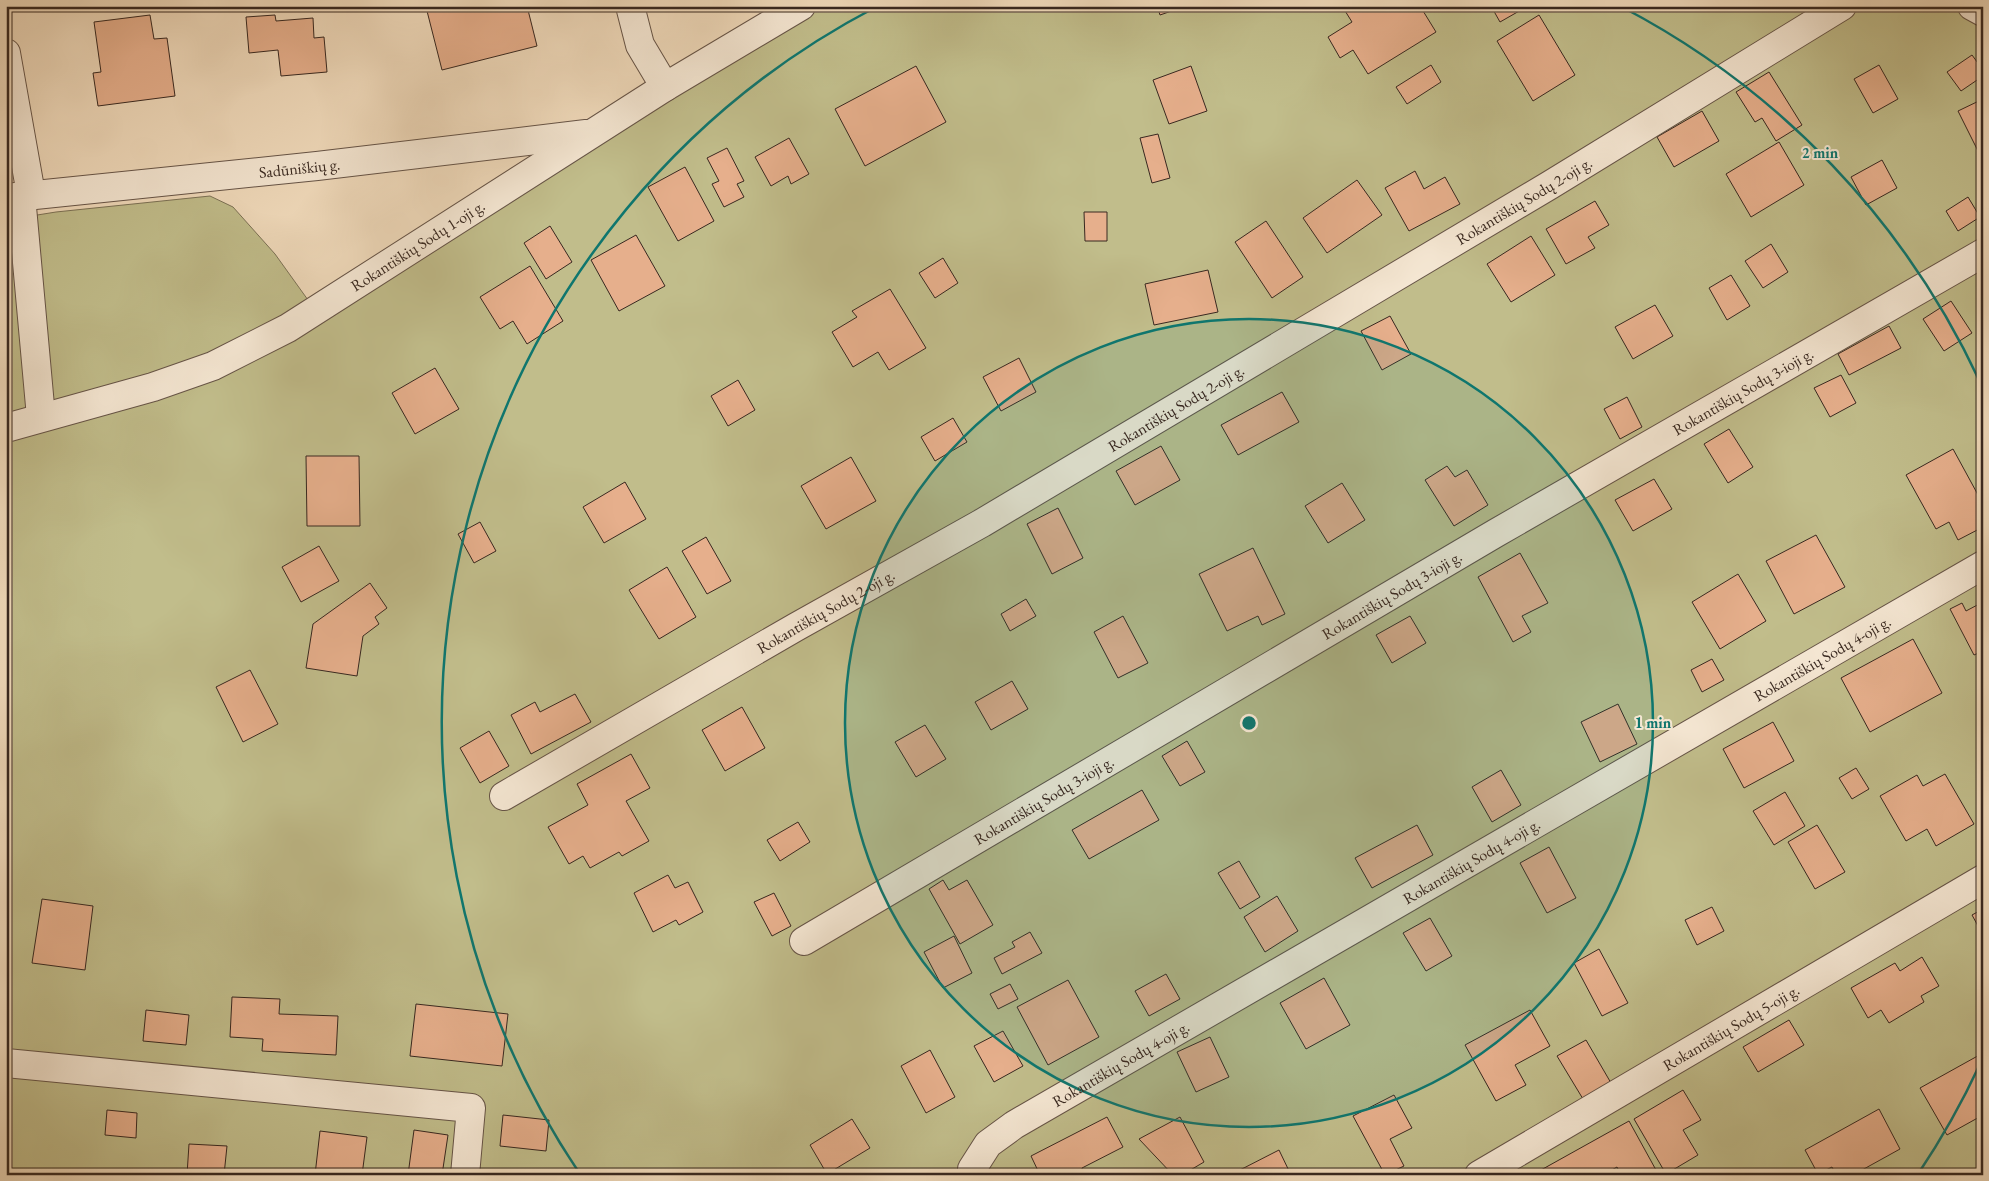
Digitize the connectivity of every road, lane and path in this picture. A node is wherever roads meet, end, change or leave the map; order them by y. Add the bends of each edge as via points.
1 (630, 6) edge
2 (801, 6) edge
3 (1842, 6) edge
4 (1972, 6) edge
5 (1983, 12) edge
6 (6, 53) edge
7 (665, 87) junction
8 (592, 133) junction
9 (19, 196) edge
10 (1983, 253) edge
11 (41, 418) junction
12 (6, 428) edge
13 (1983, 565) edge
14 (504, 796) dead end
15 (1983, 879) edge
16 (804, 940) dead end
17 (6, 1063) edge
18 (972, 1169) dead end
19 (465, 1175) edge
20 (1480, 1175) edge

1 - 7 street via 640,45
2 - 7 street, Rokantiškių Sodų 1-oji g.
3 - 14 street, Rokantiškių Sodų 2-oji g. via 1550,185 990,518
4 - 5 street
6 - 9 street
7 - 8 street, Rokantiškių Sodų 1-oji g.
8 - 9 street, Sadūniškių g. via 317,166
8 - 11 street, Rokantiškių Sodų 1-oji g. via 288,328 213,366 153,387
9 - 11 street
10 - 16 street, Rokantiškių Sodų 3-ioji g. via 1496,533
11 - 12 street, Rokantiškių Sodų 1-oji g.
13 - 18 street, Rokantiškių Sodų 4-oji g. via 1014,1125 988,1144
15 - 20 street, Rokantiškių Sodų 5-oji g.
17 - 19 street via 471,1108

